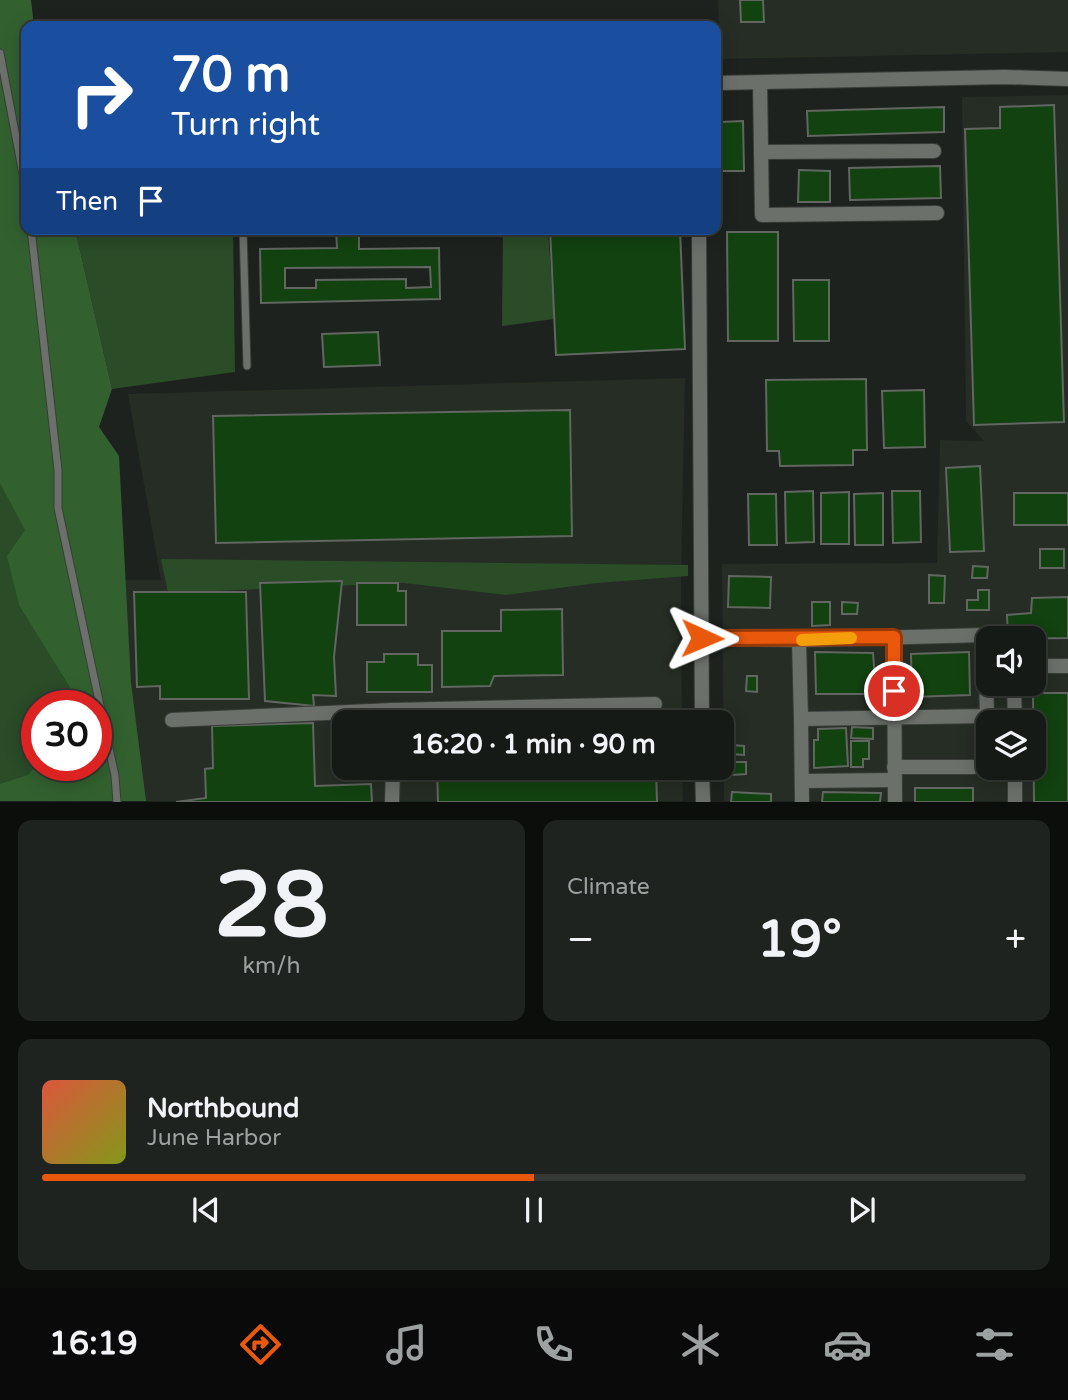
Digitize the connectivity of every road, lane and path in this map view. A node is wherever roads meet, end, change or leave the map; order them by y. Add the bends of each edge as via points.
1 (0, 53) edge
2 (1068, 79) edge
3 (721, 83) edge
4 (760, 83) junction
5 (933, 151) dead end
6 (761, 152) junction
7 (21, 164) edge
8 (937, 212) dead end
9 (32, 235) edge
10 (243, 235) edge
11 (699, 235) edge
12 (247, 366) dead end
13 (894, 637) junction
14 (702, 638) junction
15 (799, 640) junction
16 (1046, 666) edge
17 (1068, 666) edge
18 (655, 704) dead end
19 (524, 710) edge
20 (702, 710) edge
21 (332, 717) edge
22 (894, 717) junction
23 (801, 719) junction
24 (172, 720) dead end
25 (973, 767) dead end
26 (894, 774) junction
27 (393, 780) edge
28 (702, 780) edge
29 (1015, 780) edge
30 (802, 781) junction
31 (117, 802) edge
32 (393, 802) edge
33 (703, 802) edge
34 (802, 802) edge
35 (895, 802) edge
36 (1015, 802) edge

1 - 7 lane
2 - 4 street
3 - 4 street
4 - 6 street
5 - 6 street
6 - 8 street via 762,215
9 - 31 lane via 58,470 58,508
10 - 12 lane
11 - 14 street
13 - 15 street
13 - 22 street
13 - 22 street via 985,635 987,716
14 - 15 street
14 - 20 street
15 - 23 street
16 - 17 street
18 - 19 street
21 - 24 street
22 - 23 street
22 - 26 street
23 - 30 street
25 - 26 street
26 - 30 street
26 - 35 street
27 - 32 street
28 - 33 street
29 - 36 street
30 - 34 street

